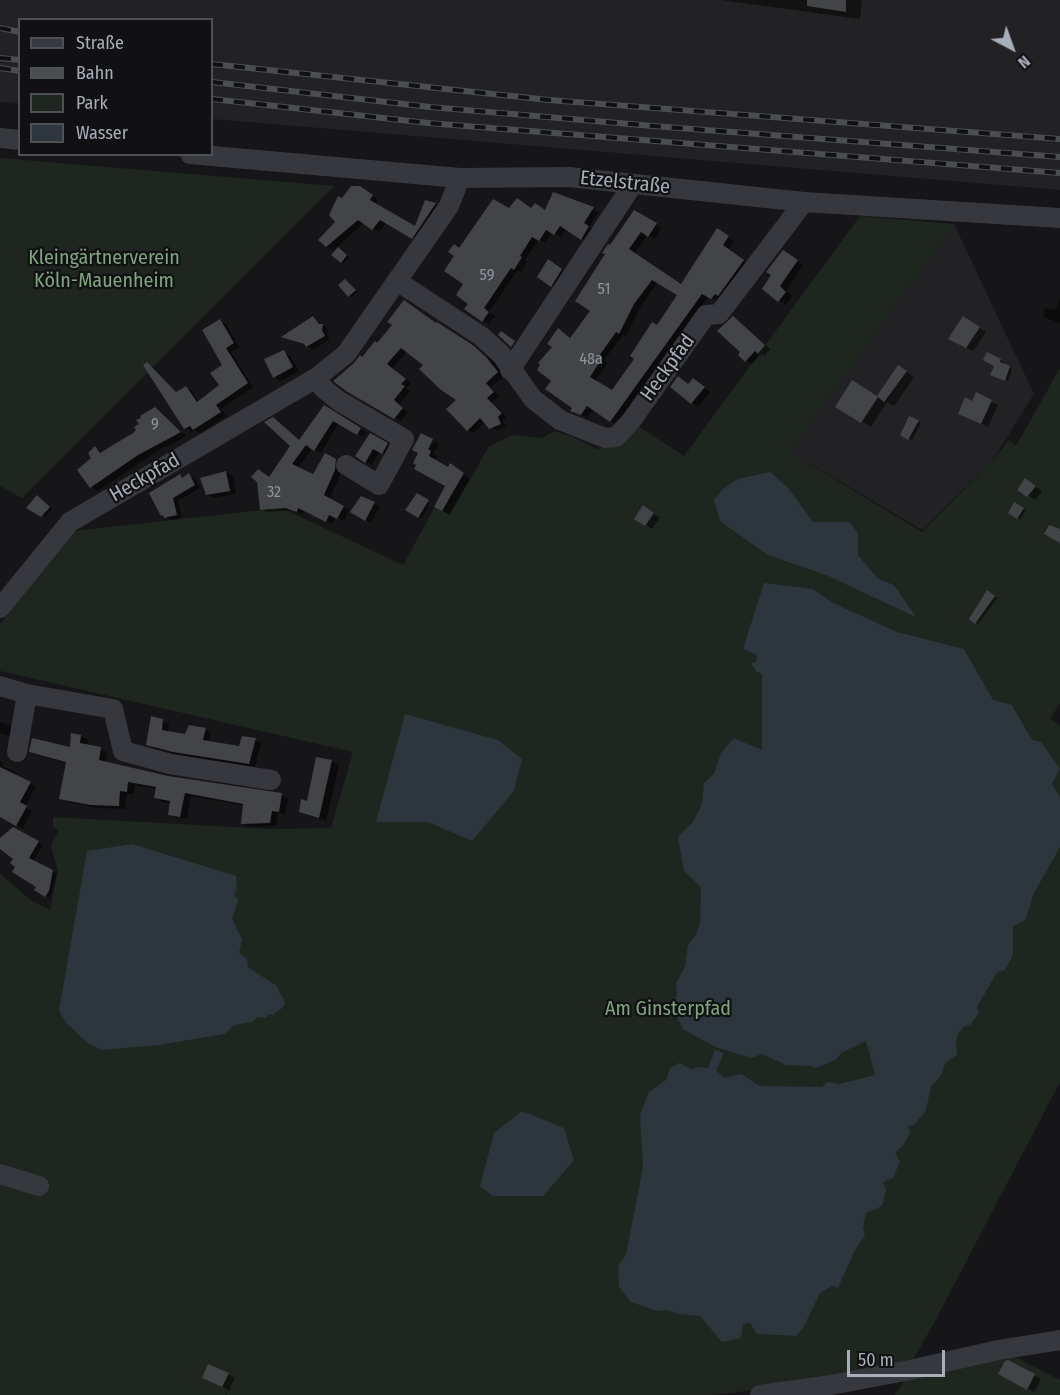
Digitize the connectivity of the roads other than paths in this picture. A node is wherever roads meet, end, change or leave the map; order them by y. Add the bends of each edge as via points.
1 (0, 138) edge
2 (18, 140) edge
3 (212, 156) edge
4 (460, 178) junction
5 (633, 184) junction
6 (804, 202) junction
7 (1060, 218) edge
8 (397, 281) junction
9 (510, 370) junction
10 (316, 378) junction
11 (346, 465) dead end
12 (0, 608) edge
13 (0, 686) edge
14 (27, 694) junction
15 (17, 752) dead end
16 (271, 780) dead end
17 (0, 1174) edge
18 (39, 1186) dead end
19 (1060, 1340) edge
20 (760, 1395) edge

1 - 2 street
3 - 4 street, Etzelstraße
4 - 5 street, Etzelstraße via 569,177
4 - 8 street, Heckpfad via 449,206
5 - 6 street, Etzelstraße
5 - 9 street
6 - 7 street, Etzelstraße
6 - 9 street, Heckpfad via 719,314 706,315 616,437 605,438 560,420 533,399
8 - 9 street, Heckpfad via 481,336 501,354
8 - 10 street, Heckpfad via 346,354
10 - 11 street via 339,401 404,439 379,485
10 - 12 street, Heckpfad via 70,522
13 - 14 street
14 - 15 street
14 - 16 street via 113,709 123,751 170,764
17 - 18 street
19 - 20 street

